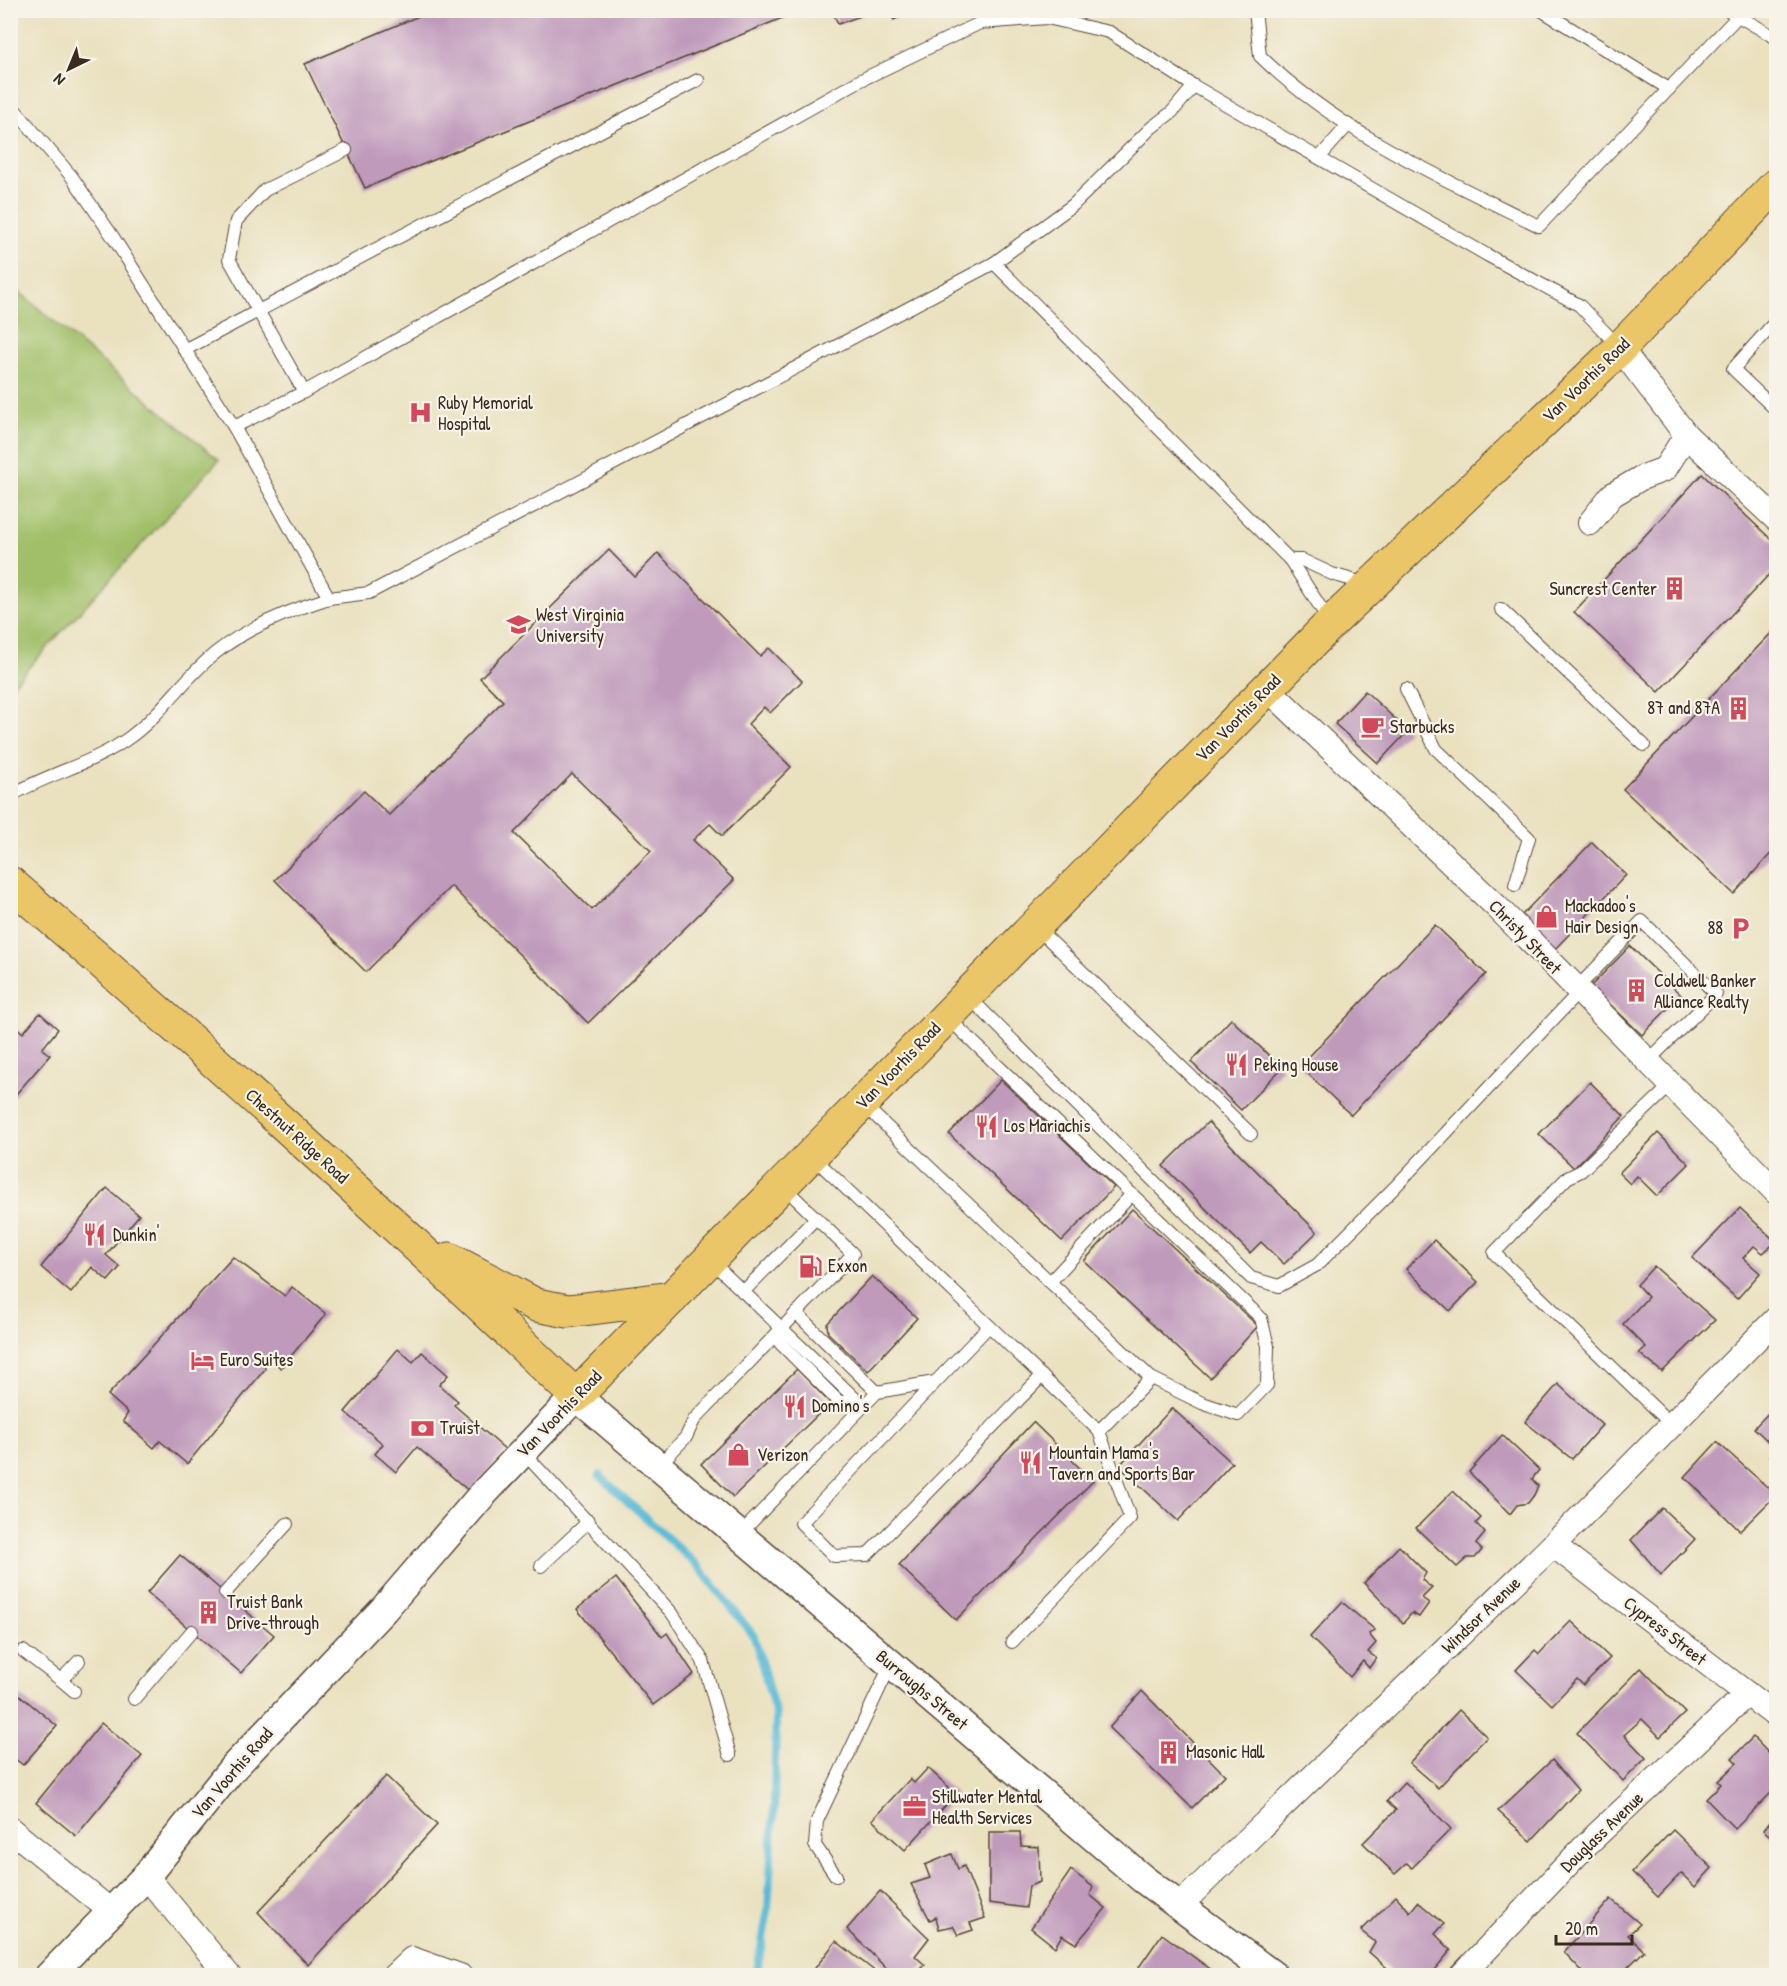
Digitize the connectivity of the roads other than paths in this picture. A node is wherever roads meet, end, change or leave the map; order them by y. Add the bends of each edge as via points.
1 (1255, 10) edge
2 (1541, 10) edge
3 (1733, 13) edge
4 (1776, 38) edge
5 (698, 80) dead end
6 (1194, 86) junction
7 (1669, 89) junction
8 (10, 104) edge
9 (1348, 125) junction
10 (346, 150) dead end
11 (1320, 158) junction
12 (1776, 184) edge
13 (994, 263) junction
14 (256, 312) junction
15 (1776, 321) edge
16 (1620, 348) junction
17 (184, 350) junction
18 (304, 392) junction
19 (1776, 410) edge
20 (234, 428) junction
21 (1686, 435) junction
22 (1776, 519) edge
23 (1590, 523) dead end
24 (1290, 560) junction
25 (1370, 585) junction
26 (329, 598) junction
27 (1501, 609) dead end
28 (1330, 623) junction
29 (1267, 688) junction
30 (1406, 689) dead end
31 (1644, 745) dead end
32 (10, 796) edge
33 (10, 884) edge
34 (1515, 885) dead end
35 (1035, 926) junction
36 (1577, 990) junction
37 (957, 1006) junction
38 (1648, 1061) junction
39 (1671, 1085) junction
40 (862, 1103) junction
41 (1251, 1134) dead end
42 (812, 1155) junction
43 (783, 1185) junction
44 (1776, 1192) edge
45 (1132, 1194) junction
46 (816, 1218) junction
47 (413, 1241) junction
48 (710, 1260) junction
49 (1050, 1282) junction
50 (743, 1292) junction
51 (672, 1299) junction
52 (796, 1313) junction
53 (1776, 1319) edge
54 (989, 1326) junction
55 (781, 1328) junction
56 (1042, 1377) junction
57 (1151, 1378) junction
58 (935, 1382) junction
59 (877, 1392) junction
60 (576, 1396) junction
61 (863, 1407) junction
62 (1672, 1425) junction
63 (1099, 1431) junction
64 (523, 1452) junction
65 (658, 1466) junction
66 (589, 1521) junction
67 (287, 1524) dead end
68 (739, 1535) junction
69 (1553, 1545) junction
70 (541, 1566) dead end
71 (225, 1593) dead end
72 (192, 1631) dead end
73 (1012, 1642) dead end
74 (23, 1651) dead end
75 (79, 1661) dead end
76 (891, 1664) junction
77 (61, 1680) junction
78 (74, 1691) dead end
79 (1747, 1694) junction
80 (134, 1699) dead end
81 (1776, 1716) edge
82 (730, 1755) dead end
83 (10, 1828) edge
84 (146, 1876) junction
85 (836, 1876) dead end
86 (1179, 1906) junction
87 (112, 1912) junction
88 (49, 1976) edge
89 (230, 1976) edge
90 (394, 1976) edge
91 (460, 1976) edge
92 (1274, 1976) edge
93 (1461, 1976) edge

1 - 9 lane via 1260,56 1278,74
2 - 7 lane
3 - 4 lane
3 - 7 lane
5 - 14 lane
6 - 11 lane
6 - 13 lane via 1073,206
6 - 18 lane via 1109,33 1047,18 980,23 859,81
7 - 9 lane via 1539,226
8 - 17 lane via 72,177
9 - 11 lane
10 - 14 lane via 265,190 236,221 229,259
11 - 16 lane via 1579,305
12 - 16 main road, Van Voorhis Road
13 - 24 lane
13 - 26 lane via 369,593
14 - 17 lane
14 - 18 lane
15 - 19 lane via 1733,369
16 - 21 street
16 - 25 main road, Van Voorhis Road
17 - 20 lane
18 - 20 lane
20 - 26 lane
21 - 22 street
21 - 23 street via 1665,469 1612,495
24 - 25 lane via 1302,560
24 - 28 lane
25 - 28 main road, Van Voorhis Road
26 - 32 lane via 261,625 217,651 153,719 127,739
27 - 31 lane
28 - 29 main road, Van Voorhis Road
29 - 35 main road, Van Voorhis Road
29 - 36 street, Christy Street via 1496,906
30 - 34 lane via 1436,749 1529,838
33 - 47 main road, Chestnut Ridge Road via 135,990
35 - 37 main road, Van Voorhis Road
35 - 41 lane
36 - 37 lane via 1394,1188 1317,1265 1279,1286 1251,1278
36 - 38 street, Christy Street
36 - 38 lane via 1642,921 1716,994
37 - 40 main road, Van Voorhis Road
37 - 45 lane
38 - 39 street, Christy Street
39 - 44 street, Christy Street
39 - 62 lane via 1581,1171 1567,1178 1494,1253
40 - 42 main road, Van Voorhis Road
40 - 49 lane
42 - 43 main road, Van Voorhis Road
42 - 54 lane
43 - 46 lane
43 - 48 main road, Van Voorhis Road
45 - 49 lane
45 - 57 lane via 1261,1317 1268,1346 1267,1385 1238,1415 1202,1403
46 - 50 lane
46 - 52 lane via 853,1254
47 - 51 main road via 536,1305 586,1311
47 - 60 main road, Chestnut Ridge Road
48 - 50 lane
48 - 51 main road, Van Voorhis Road
49 - 57 lane
50 - 55 lane
51 - 60 main road, Van Voorhis Road
52 - 55 lane
52 - 59 lane
53 - 62 street, Windsor Avenue
54 - 56 lane
54 - 58 lane
55 - 61 lane via 780,1343 838,1401
55 - 65 lane via 694,1420 686,1437
56 - 58 lane via 867,1555 834,1556 801,1523
56 - 63 lane
57 - 63 lane
58 - 59 lane
59 - 61 lane
60 - 64 street, Van Voorhis Road
60 - 65 street, Burroughs Street
61 - 68 lane
62 - 69 street, Windsor Avenue
63 - 73 lane via 1130,1518
64 - 66 lane
64 - 84 street, Van Voorhis Road via 384,1609 232,1768
65 - 68 street, Burroughs Street
66 - 70 lane
66 - 82 lane via 672,1612 690,1638 703,1661
67 - 71 lane
68 - 76 street, Burroughs Street
69 - 79 street, Cypress Street
69 - 86 street, Windsor Avenue
72 - 80 lane
74 - 77 lane
75 - 77 lane
76 - 85 lane via 817,1821 815,1845
76 - 86 street, Burroughs Street
77 - 78 lane
79 - 81 street, Cypress Street
79 - 93 street, Douglass Avenue via 1587,1844
83 - 87 street
84 - 87 street, Van Voorhis Road
84 - 89 street
86 - 92 street, Burroughs Street
87 - 88 street, Van Voorhis Road
90 - 91 street via 412,1959

